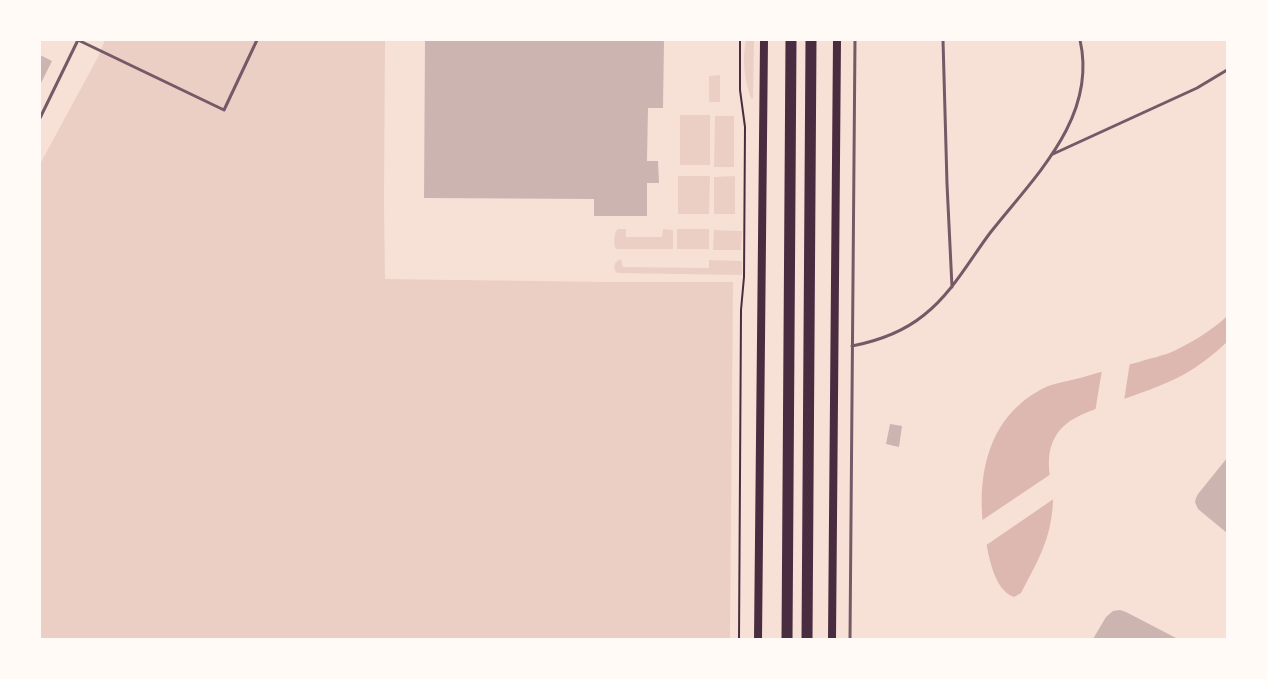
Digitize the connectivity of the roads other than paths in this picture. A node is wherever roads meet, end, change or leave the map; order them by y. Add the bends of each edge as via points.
1 (257, 40) edge
2 (764, 40) edge
3 (791, 40) edge
4 (811, 40) edge
5 (837, 40) edge
6 (855, 40) edge
7 (943, 40) edge
8 (1080, 40) edge
9 (1227, 70) edge
10 (40, 118) edge
11 (1053, 154) junction
12 (952, 288) junction
13 (852, 346) junction
14 (758, 639) edge
15 (787, 639) edge
16 (807, 639) edge
17 (832, 639) edge
18 (850, 639) edge

1 - 10 lane via 224,110 78,40
2 - 14 main road
3 - 15 highway
4 - 16 highway
5 - 17 main road
6 - 13 lane
7 - 12 lane
8 - 11 lane via 1084,65 1080,96
9 - 11 lane via 1197,88
11 - 12 lane via 990,233
12 - 13 lane via 933,308 913,323 888,336
13 - 18 lane

